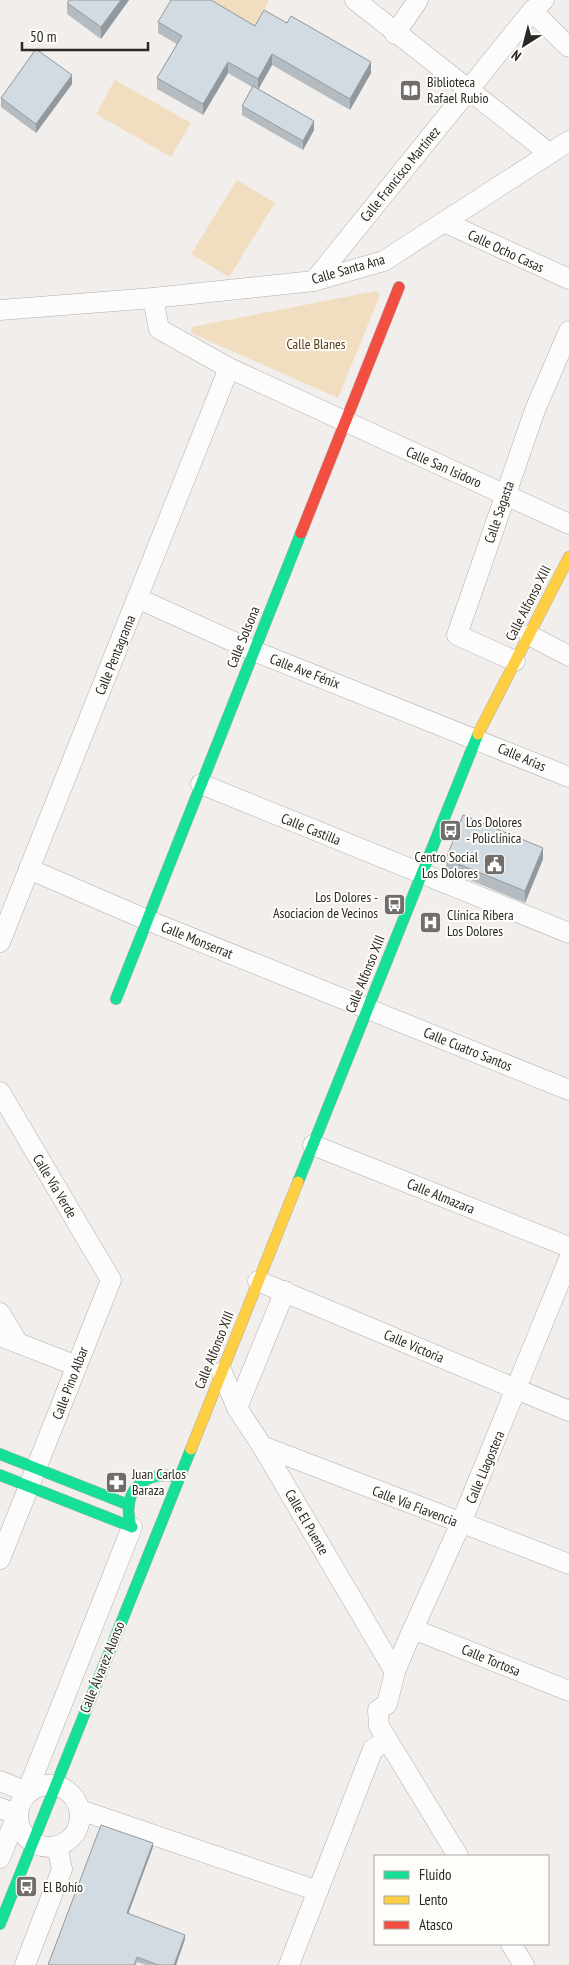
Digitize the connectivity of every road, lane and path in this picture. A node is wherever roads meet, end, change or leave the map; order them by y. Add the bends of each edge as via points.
1 (355, 0) edge
2 (418, 0) edge
3 (538, 6) edge
4 (395, 34) junction
5 (569, 47) edge
6 (467, 90) junction
7 (569, 141) edge
8 (549, 154) junction
9 (444, 222) junction
10 (569, 279) edge
11 (314, 281) junction
12 (399, 287) dead end
13 (153, 298) junction
14 (0, 310) edge
15 (568, 334) edge
16 (229, 368) junction
17 (345, 423) junction
18 (505, 494) junction
19 (569, 524) edge
20 (569, 557) edge
21 (564, 578) edge
22 (137, 598) junction
23 (529, 635) junction
24 (254, 651) junction
25 (569, 656) edge
26 (515, 661) junction
27 (476, 737) junction
28 (569, 776) edge
29 (201, 784) junction
30 (29, 869) junction
31 (421, 874) junction
32 (147, 920) junction
33 (569, 933) edge
34 (0, 942) edge
35 (116, 999) dead end
36 (367, 1008) junction
37 (569, 1090) edge
38 (0, 1092) edge
39 (312, 1145) junction
40 (569, 1247) edge
41 (569, 1259) edge
42 (111, 1280) joint
43 (258, 1282) junction
44 (285, 1291) junction
45 (0, 1313) edge
46 (9, 1340) edge
47 (77, 1366) junction
48 (222, 1372) junction
49 (517, 1389) junction
50 (237, 1408) junction
51 (206, 1410) joint
52 (569, 1410) edge
53 (262, 1446) junction
54 (0, 1454) edge
55 (0, 1475) edge
56 (180, 1477) junction
57 (33, 1478) junction
58 (129, 1505) junction
59 (461, 1524) junction
60 (132, 1527) junction
61 (152, 1545) junction
62 (0, 1559) edge
63 (569, 1564) edge
64 (413, 1629) junction
65 (395, 1672) junction
66 (569, 1691) edge
67 (387, 1740) junction
68 (0, 1781) edge
69 (55, 1785) junction
70 (27, 1792) junction
71 (80, 1810) junction
72 (8, 1811) edge
73 (32, 1843) junction
74 (57, 1846) junction
75 (457, 1855) edge
76 (0, 1858) edge
77 (318, 1891) junction
78 (0, 1924) edge
79 (512, 1945) edge
80 (25, 1965) edge
81 (290, 1965) edge
82 (524, 1965) edge

1 - 4 street
2 - 4 street
3 - 5 street
3 - 6 street, Calle Francisco Martínez
4 - 6 street
6 - 8 street
6 - 11 street, Calle Francisco Martínez
7 - 8 street, Calle Santa Ana
8 - 9 street, Calle Santa Ana
9 - 10 street, Calle Ocho Casas
9 - 11 street, Calle Santa Ana via 384,261
11 - 13 street, Calle Santa Ana
12 - 17 main road, Calle Solsona
13 - 14 street, Calle Santa Ana
13 - 16 street via 159,329
15 - 18 street, Calle Sagasta via 535,410
16 - 17 street
16 - 22 street, Calle Pentagrama
17 - 18 street, Calle San Isidoro
17 - 24 main road, Calle Solsona
18 - 19 street, Calle San Isidoro
18 - 26 street, Calle Sagasta via 457,636
20 - 21 main road, Calle Alfonso XIII
21 - 23 main road, Calle Alfonso XIII
22 - 24 street, Calle Ave Fénix
22 - 30 street, Calle Pentagrama
23 - 25 street
23 - 26 main road, Calle Alfonso XIII
24 - 27 street, Calle Ave Fénix
24 - 29 main road, Calle Solsona
26 - 27 main road, Calle Alfonso XIII
27 - 28 street, Calle Arias
27 - 31 main road, Calle Alfonso XIII
29 - 31 street, Calle Castilla
29 - 32 main road, Calle Solsona
30 - 32 street, Calle Monserrat
30 - 34 street, Calle Pentagrama
31 - 33 street, Calle Castilla
31 - 36 main road, Calle Alfonso XIII
32 - 35 main road, Calle Solsona
32 - 36 street, Calle Monserrat
36 - 37 street, Calle Cuatro Santos
36 - 39 main road, Calle Alfonso XIII
38 - 42 street, Calle Vía Verde
39 - 40 street, Calle Almazara
39 - 43 main road, Calle Alfonso XIII
41 - 49 street, Calle Llagostera
42 - 47 street, Calle Pino Albar
43 - 44 street, Calle Victoria
43 - 48 main road, Calle Alfonso XIII
44 - 49 street, Calle Victoria
44 - 50 street
45 - 46 street
46 - 47 street
47 - 57 street, Calle Pino Albar
48 - 50 street, Calle El Puente
48 - 51 main road, Calle Alfonso XIII
49 - 52 street, Calle Victoria
49 - 59 street, Calle Llagostera
50 - 53 street, Calle El Puente
51 - 56 main road, Calle Álvarez Alonso
53 - 59 street, Calle Vía Flavencia
53 - 65 street, Calle El Puente
54 - 57 main road
55 - 57 main road
56 - 58 main road via 160,1475 146,1480 135,1490
56 - 61 main road, Calle Álvarez Alonso
57 - 58 main road
57 - 60 main road
57 - 62 street, Calle Pino Albar
58 - 60 main road via 128,1518
59 - 63 street, Calle Vía Flavencia
59 - 64 street, Calle Llagostera
60 - 61 main road
60 - 70 street, Calle Álvarez Alonso
61 - 69 main road, Calle Álvarez Alonso
64 - 65 street, Calle Llagostera
64 - 66 street, Calle Tortosa
65 - 67 street, Calle Llagostera via 387,1704 378,1710 377,1716
67 - 75 street
67 - 77 street via 373,1749
68 - 70 street
69 - 70 street via 44,1784
69 - 71 street via 70,1793
69 - 73 main road, Calle Álvarez Alonso
70 - 72 street, Calle Álvarez Alonso via 18,1806
71 - 74 street via 76,1832
71 - 77 street
72 - 73 street
72 - 76 street
73 - 74 street via 42,1847
73 - 78 main road, Calle Álvarez Alonso
74 - 80 street via 62,1869
77 - 81 street
79 - 82 street

